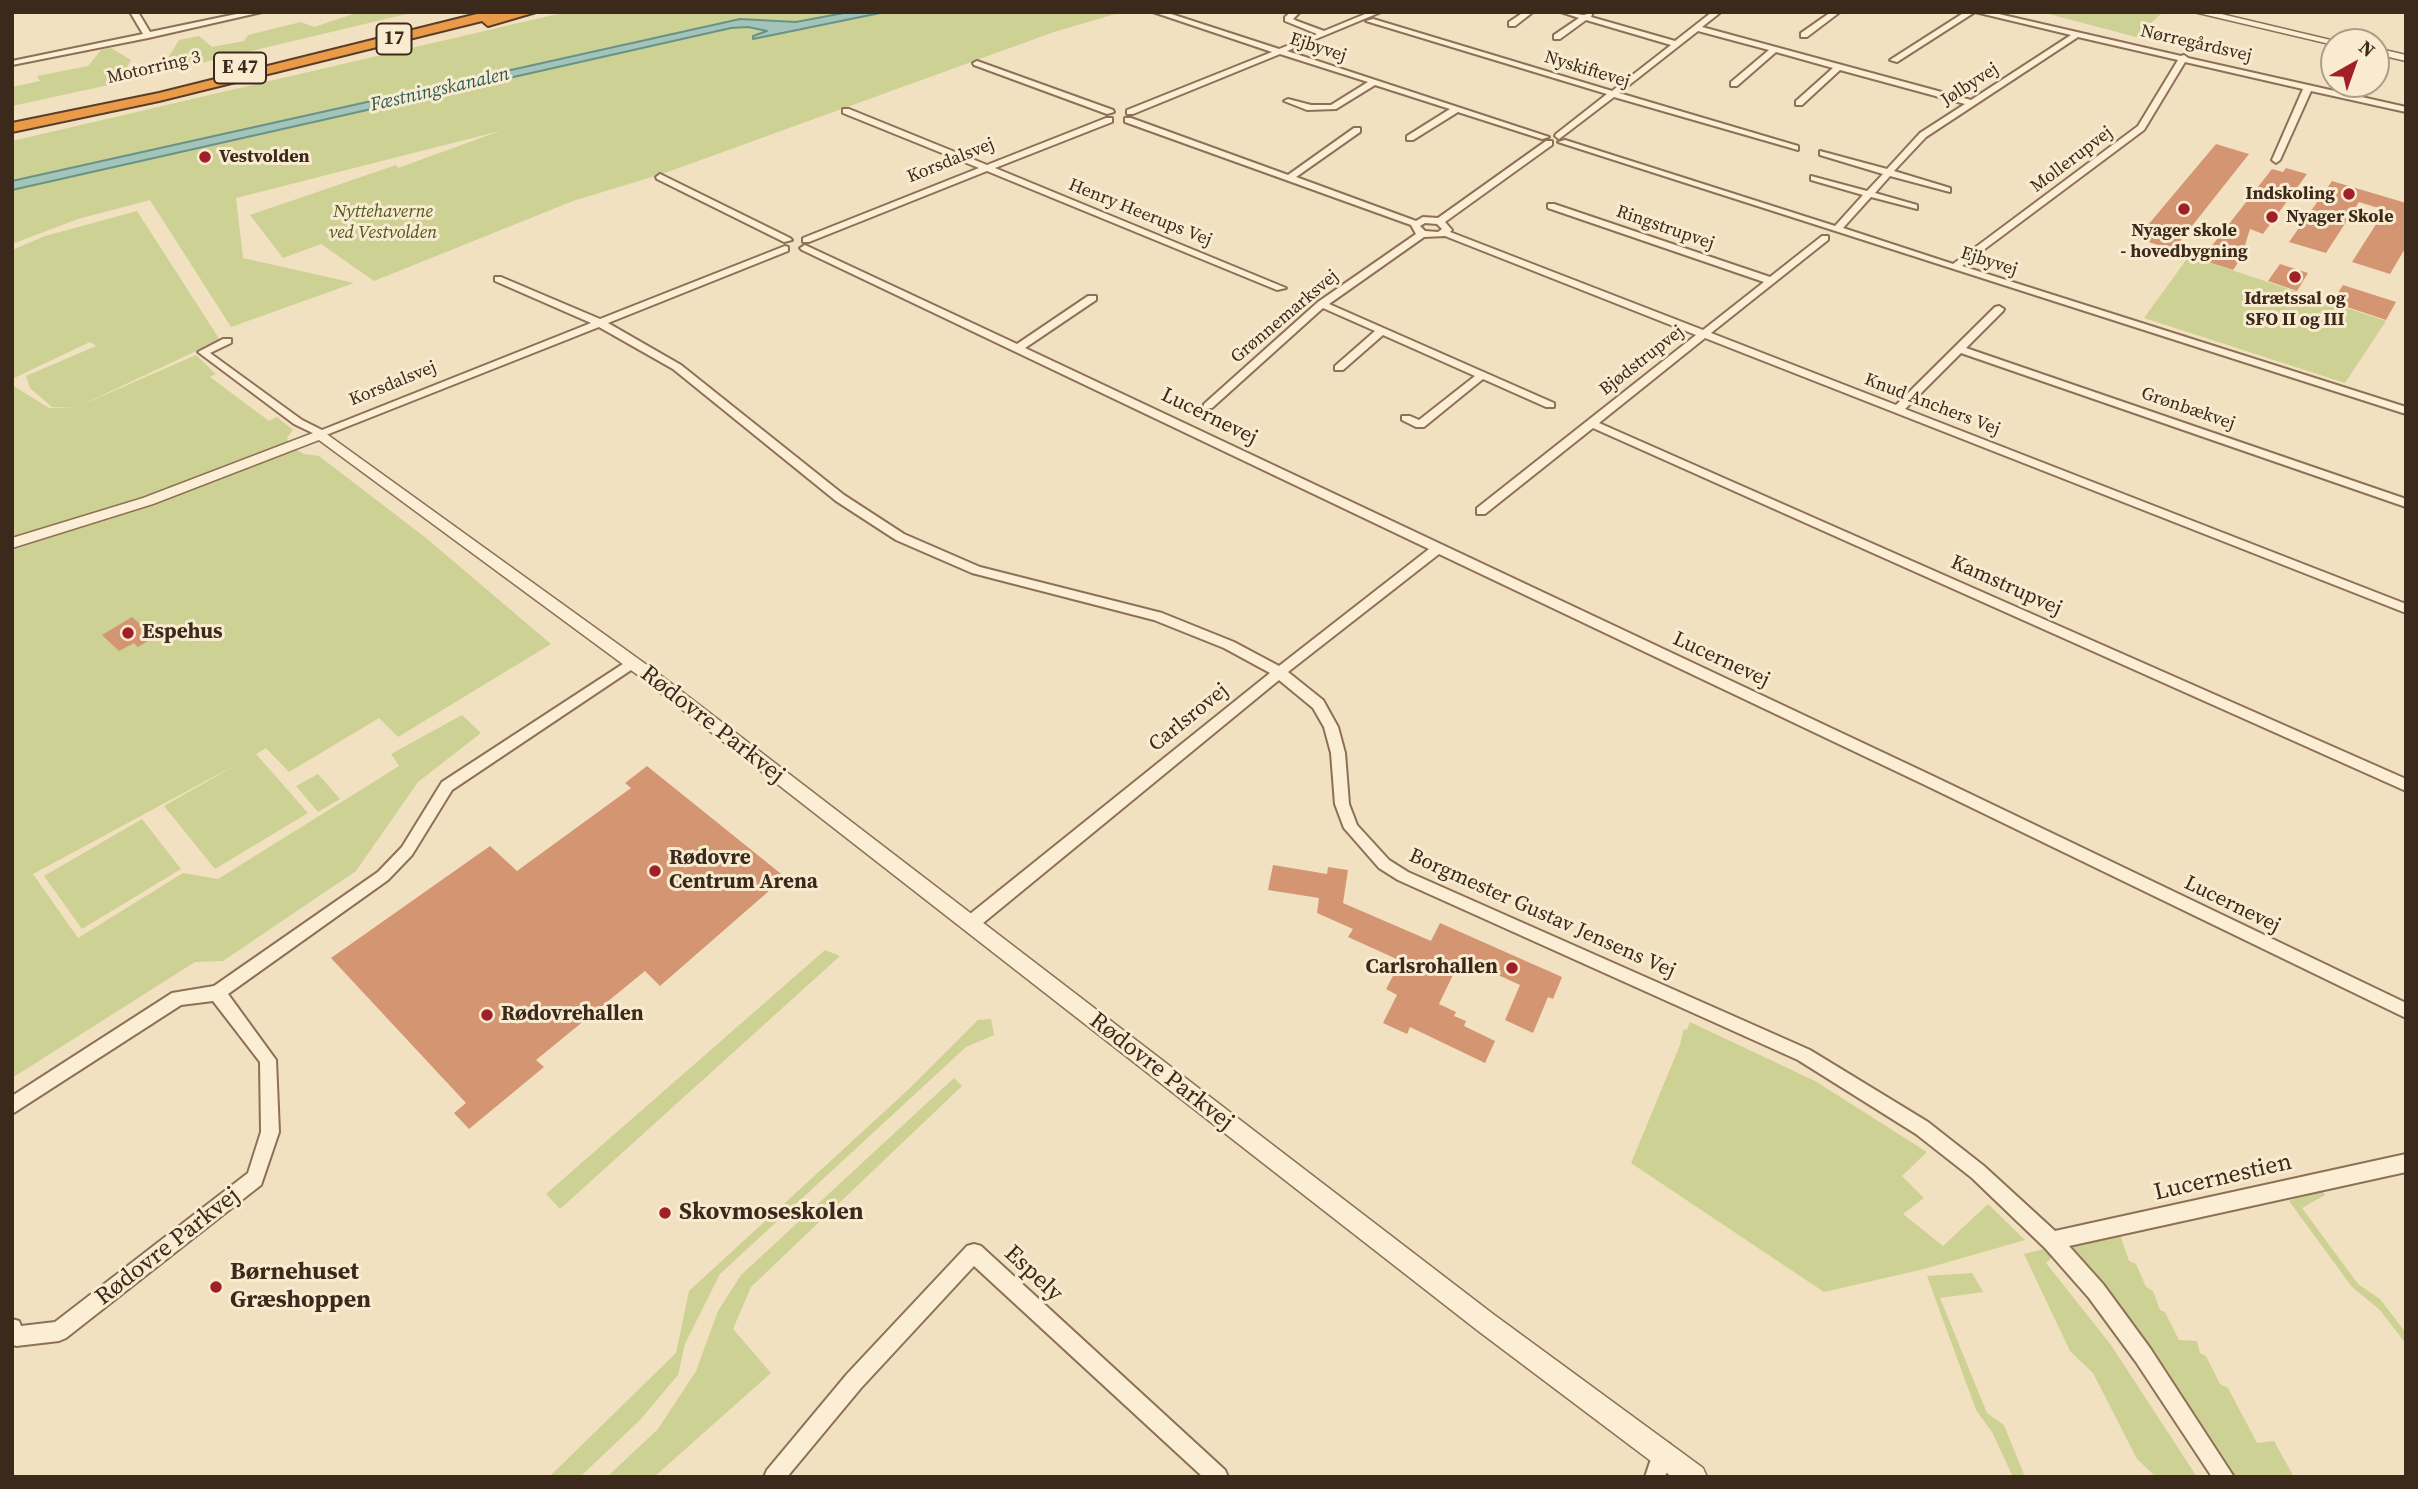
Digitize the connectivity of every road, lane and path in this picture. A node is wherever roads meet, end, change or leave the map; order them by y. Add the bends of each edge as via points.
1 (134, 12) edge
2 (258, 12) edge
3 (439, 12) edge
4 (466, 12) edge
5 (502, 12) edge
6 (530, 12) edge
7 (1157, 12) edge
8 (1296, 12) edge
9 (1377, 12) edge
10 (1529, 12) edge
11 (1565, 12) edge
12 (1717, 12) edge
13 (1836, 12) edge
14 (1971, 12) edge
15 (1979, 12) edge
16 (2199, 12) edge
17 (2216, 12) edge
18 (1174, 15) edge
19 (1588, 15) edge
20 (1370, 21) dead end
21 (1512, 24) dead end
22 (1697, 28) junction
23 (1323, 33) junction
24 (1804, 34) dead end
25 (2078, 34) junction
26 (2320, 35) edge
27 (148, 36) junction
28 (1557, 37) dead end
29 (2320, 39) edge
30 (1677, 44) junction
31 (1775, 49) junction
32 (1278, 51) junction
33 (2184, 57) junction
34 (1895, 60) dead end
35 (12, 63) edge
36 (977, 63) dead end
37 (286, 66) junction
38 (1838, 67) junction
39 (182, 76) dead end
40 (1374, 82) junction
41 (1734, 84) dead end
42 (2308, 87) junction
43 (107, 92) dead end
44 (1613, 94) junction
45 (1289, 101) dead end
46 (1799, 103) dead end
47 (1970, 103) junction
48 (1456, 108) junction
49 (2406, 110) edge
50 (846, 111) dead end
51 (1110, 116) junction
52 (1129, 116) junction
53 (12, 117) edge
54 (12, 128) edge
55 (1357, 130) dead end
56 (1410, 138) dead end
57 (1561, 139) junction
58 (1547, 140) junction
59 (1795, 148) dead end
60 (1823, 153) dead end
61 (2276, 160) dead end
62 (986, 168) junction
63 (1887, 172) junction
64 (660, 177) dead end
65 (1289, 178) junction
66 (1814, 178) dead end
67 (1947, 190) dead end
68 (1868, 194) junction
69 (1552, 206) dead end
70 (1914, 207) dead end
71 (1440, 221) junction
72 (1416, 224) junction
73 (1836, 230) junction
74 (1445, 233) junction
75 (1422, 234) junction
76 (1825, 238) dead end
77 (805, 244) junction
78 (786, 245) junction
79 (1955, 267) junction
80 (498, 279) dead end
81 (1769, 280) junction
82 (1281, 288) dead end
83 (1092, 298) dead end
84 (1322, 304) junction
85 (1999, 309) dead end
86 (599, 323) junction
87 (1382, 331) junction
88 (1703, 335) junction
89 (227, 341) dead end
90 (1017, 349) junction
91 (1959, 349) junction
92 (1339, 368) dead end
93 (1482, 375) junction
94 (1550, 405) dead end
95 (1208, 406) dead end
96 (1898, 410) junction
97 (2406, 411) edge
98 (1406, 418) dead end
99 (1591, 423) junction
100 (321, 434) junction
101 (2406, 503) edge
102 (1481, 511) dead end
103 (12, 543) edge
104 (1437, 549) junction
105 (2406, 609) edge
106 (632, 663) junction
107 (1279, 672) junction
108 (2406, 785) edge
109 (971, 923) junction
110 (217, 993) junction
111 (2406, 1011) edge
112 (12, 1105) edge
113 (2406, 1163) edge
114 (2052, 1241) junction
115 (12, 1328) edge
116 (1663, 1451) junction
117 (774, 1477) edge
118 (1218, 1477) edge
119 (1655, 1477) edge
120 (1694, 1477) edge
121 (2224, 1477) edge

1 - 27 street
2 - 27 street
3 - 39 highway, 17
4 - 53 highway, Motorring 3 / E 47 via 273,61
5 - 37 highway, 17
6 - 37 highway, E 47
7 - 18 street, Ejbyvej
8 - 23 street via 1288,19
9 - 23 street
10 - 21 street
11 - 19 street
12 - 22 street
13 - 24 street
14 - 34 street
15 - 25 street, Nørregårdsvej
16 - 29 street
17 - 26 street
18 - 32 street, Ejbyvej
19 - 28 street
19 - 30 street
20 - 44 street, Nyskiftevej
22 - 30 street
22 - 31 street
23 - 32 street
25 - 33 street, Nørregårdsvej
25 - 47 street, Jølbyvej
27 - 35 street
30 - 44 street
31 - 38 street
31 - 41 street
32 - 40 street, Ejbyvej
32 - 52 street
33 - 42 street, Nørregårdsvej
33 - 79 street, Mollerupvej via 2141,128
36 - 51 street
37 - 54 highway, Motorring 3 / E 47
38 - 46 street
38 - 47 street
40 - 45 street via 1333,107 1310,108
40 - 48 street, Ejbyvej
42 - 49 street, Nørregårdsvej
42 - 61 street
43 - 53 highway
44 - 57 street
44 - 59 street, Nyskiftevej
47 - 63 street, Jølbyvej via 1923,135
48 - 56 street
48 - 58 street, Ejbyvej
50 - 62 street, Henry Heerups Vej
51 - 52 street
51 - 62 street, Korsdalsvej
52 - 65 street
55 - 65 street
57 - 58 street
57 - 73 street, Ejbyvej
58 - 71 street
60 - 63 street
62 - 77 street, Korsdalsvej
62 - 82 street, Henry Heerups Vej
63 - 67 street
63 - 68 street, Jølbyvej
64 - 78 street
65 - 72 street
66 - 68 street
68 - 70 street
68 - 73 street, Jølbyvej
69 - 81 street, Ringstrupvej
71 - 72 street
71 - 74 street via 1447,227
72 - 75 street
73 - 79 street, Ejbyvej
74 - 75 street
74 - 88 street, Knud Anchers Vej
75 - 84 street, Grønnemarksvej
76 - 81 street, Bjødstrupvej
77 - 78 street
77 - 90 street, Lucernevej
78 - 86 street, Korsdalsvej
79 - 97 street, Ejbyvej
80 - 86 street, Borgmester Gustav Jensens Vej
81 - 88 street, Bjødstrupvej
83 - 90 street
84 - 87 street
84 - 95 street, Grønnemarksvej
85 - 91 street
86 - 100 street, Korsdalsvej
86 - 107 street, Borgmester Gustav Jensens Vej via 697,380 818,481 900,537 976,570 1157,617 1228,645
87 - 92 street
87 - 93 street
88 - 96 street, Knud Anchers Vej
88 - 99 street, Bjødstrupvej
89 - 100 street, Rødovre Parkvej via 203,352
90 - 104 street, Lucernevej
91 - 96 street
91 - 101 street, Grønbækvej
93 - 94 street
93 - 98 street via 1420,425
96 - 105 street, Knud Anchers Vej
99 - 102 street, Bjødstrupvej
99 - 108 street, Kamstrupvej
100 - 103 street, Korsdalsvej via 148,501
100 - 106 street, Rødovre Parkvej
104 - 107 street, Carlsrovej
104 - 111 street, Lucernevej
106 - 109 street, Rødovre Parkvej
106 - 110 street, Rødovre Parkvej via 447,786 407,851 383,876
107 - 109 street, Carlsrovej
107 - 114 street, Borgmester Gustav Jensens Vej via 1318,704 1331,727 1346,816 1351,828 1384,864 1816,1062 1922,1128 1978,1171
109 - 116 street, Rødovre Parkvej via 1475,1314
110 - 112 street, Rødovre Parkvej via 178,998
110 - 115 street, Rødovre Parkvej via 268,1060 270,1132 255,1179 59,1331 16,1336
113 - 114 street, Lucernestien
114 - 121 street, Borgmester Gustav Jensens Vej via 2143,1355
116 - 119 street
116 - 120 street, Rødovre Parkvej
117 - 118 street, Espely via 853,1381 974,1253

